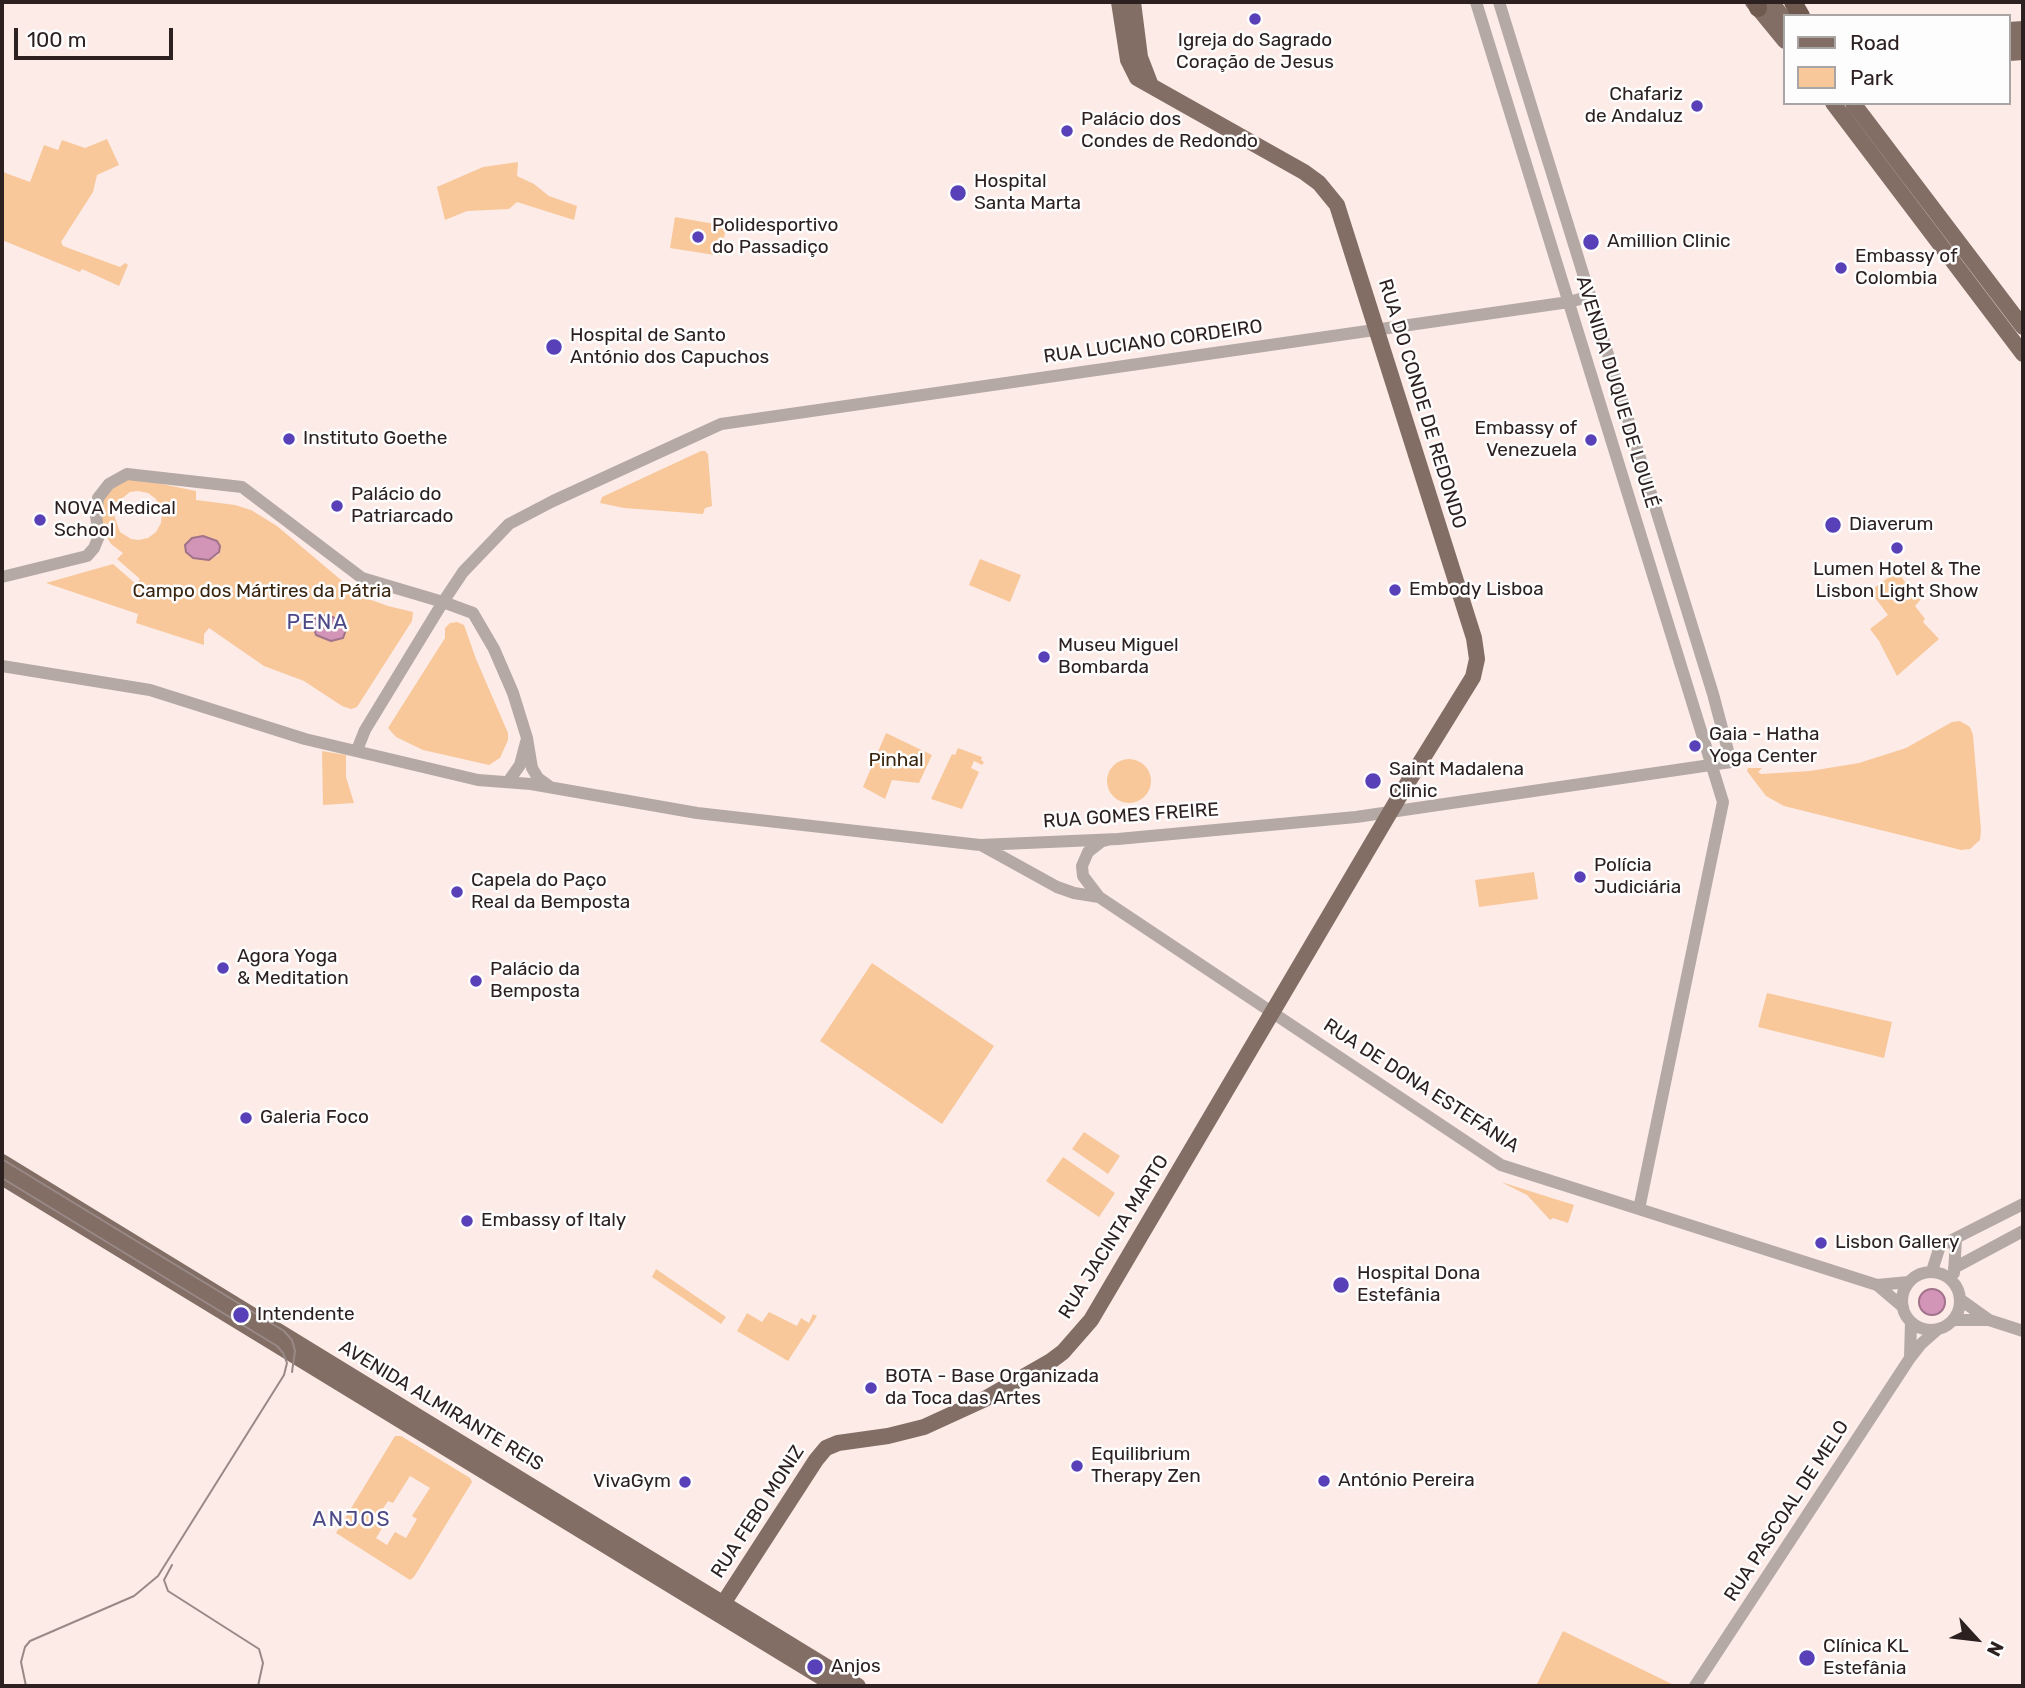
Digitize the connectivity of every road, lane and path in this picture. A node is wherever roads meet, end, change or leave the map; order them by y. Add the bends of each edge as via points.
1 (1119, 2) edge
2 (1133, 2) edge
3 (1476, 2) edge
4 (1499, 2) edge
5 (1760, 3) edge
6 (1794, 10) edge
7 (1784, 39) edge
8 (1134, 58) junction
9 (1835, 105) edge
10 (1855, 105) edge
11 (1591, 296) junction
12 (1569, 302) junction
13 (2023, 327) edge
14 (1377, 329) junction
15 (2023, 355) edge
16 (2, 577) edge
17 (443, 601) junction
18 (2, 666) edge
19 (527, 738) junction
20 (357, 750) junction
21 (1731, 762) joint
22 (1712, 765) junction
23 (508, 782) junction
24 (553, 788) junction
25 (1391, 812) junction
26 (1118, 839) junction
27 (980, 845) junction
28 (1099, 897) junction
29 (1273, 1013) junction
30 (2, 1162) edge
31 (2, 1177) edge
32 (2023, 1203) edge
33 (1639, 1209) junction
34 (2023, 1231) edge
35 (1956, 1239) junction
36 (170, 1272) junction
37 (1932, 1272) junction
38 (1954, 1275) junction
39 (1909, 1282) junction
40 (1877, 1285) junction
41 (1961, 1300) junction
42 (1903, 1307) junction
43 (1954, 1320) junction
44 (1989, 1320) junction
45 (1912, 1322) junction
46 (1938, 1329) junction
47 (2023, 1331) edge
48 (1910, 1358) junction
49 (831, 1446) joint
50 (721, 1608) junction
51 (836, 1686) edge
52 (858, 1686) edge
53 (1695, 1686) edge

1 - 8 main road
2 - 8 main road
3 - 12 street, AVENIDA DUQUE DE LOULÉ
4 - 11 street, AVENIDA DUQUE DE LOULÉ
5 - 6 main road
5 - 7 main road
8 - 14 main road, RUA DO CONDE DE REDONDO via 1152,86 1320,183 1337,205
9 - 15 main road
10 - 13 main road
11 - 12 street, RUA LUCIANO CORDEIRO
11 - 21 street, AVENIDA DUQUE DE LOULÉ
12 - 14 street, RUA LUCIANO CORDEIRO
12 - 22 street, AVENIDA DUQUE DE LOULÉ
14 - 17 street, RUA LUCIANO CORDEIRO via 721,424 516,519 463,572
14 - 25 main road, RUA DO CONDE DE REDONDO via 1477,659 1474,677
16 - 17 street via 87,556 99,536 98,498 109,484 127,474 233,485 250,491 362,578
17 - 19 street via 476,617 513,693
17 - 20 street
18 - 20 street via 158,692
19 - 23 street via 520,765
19 - 24 street via 532,768
20 - 23 street via 467,778
21 - 22 street, RUA GOMES FREIRE
22 - 25 street, RUA GOMES FREIRE
22 - 33 street, AVENIDA DUQUE DE LOULÉ via 1722,810
23 - 24 street
24 - 27 street, RUA GOMES FREIRE via 697,813
25 - 26 street, RUA GOMES FREIRE
25 - 29 main road, RUA DO CONDE DE REDONDO
26 - 27 street, RUA GOMES FREIRE
26 - 28 street via 1102,841 1083,861 1083,876
27 - 28 street, RUA DE DONA ESTEFÂNIA via 1056,887
28 - 29 street, RUA DE DONA ESTEFÂNIA
29 - 33 street, RUA DE DONA ESTEFÂNIA via 1501,1165
29 - 49 main road, RUA JACINTA MARTO via 1098,1310 1063,1352 983,1401 933,1423
30 - 36 main road, AVENIDA ALMIRANTE REIS
31 - 36 main road, AVENIDA ALMIRANTE REIS
32 - 35 street
33 - 40 street, RUA DE DONA ESTEFÂNIA
34 - 38 street
35 - 37 street via 1940,1246
35 - 38 street
36 - 50 main road, AVENIDA ALMIRANTE REIS
37 - 38 street
37 - 39 street
38 - 41 street
39 - 40 street, RUA DE DONA ESTEFÂNIA
39 - 42 street
40 - 42 street, RUA DE DONA ESTEFÂNIA
41 - 43 street
41 - 44 street
42 - 45 street
43 - 44 street
43 - 46 street
44 - 47 street
45 - 46 street
45 - 48 street
46 - 48 street, RUA PASCOAL DE MELO
48 - 53 street, RUA PASCOAL DE MELO
49 - 50 main road, RUA FEBO MONIZ via 816,1460
50 - 51 main road, AVENIDA ALMIRANTE REIS
50 - 52 main road, AVENIDA ALMIRANTE REIS

